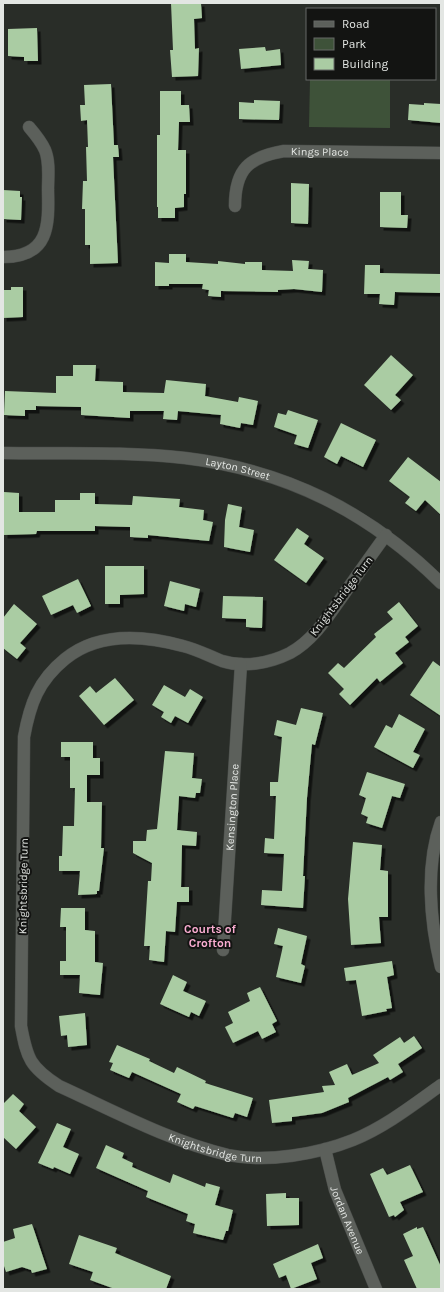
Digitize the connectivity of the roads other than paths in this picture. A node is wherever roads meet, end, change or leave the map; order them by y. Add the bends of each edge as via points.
1 (29, 126) dead end
2 (441, 153) edge
3 (235, 206) dead end
4 (3, 257) edge
5 (3, 453) edge
6 (386, 535) junction
7 (441, 583) edge
8 (241, 664) junction
9 (441, 822) edge
10 (223, 950) dead end
11 (441, 967) edge
12 (441, 1086) edge
13 (325, 1149) junction
14 (376, 1289) edge

1 - 4 street via 45,151 48,166 48,226 45,236 34,250 24,255
2 - 3 street, Kings Place via 284,151 266,154 245,167 235,189
5 - 6 street, Layton Street via 148,455 226,464 318,494
6 - 7 street, Layton Street via 417,559
6 - 8 street, Knightsbridge Turn via 319,629 305,643 275,659
8 - 10 street, Kensington Place
8 - 13 street, Knightsbridge Turn via 224,661 184,646 148,639 122,638 95,642 72,653 50,671 28,711 24,737 21,1026 31,1064 43,1075 59,1086 166,1135 229,1155 256,1158
9 - 11 street via 432,866 431,905
12 - 13 street, Knightsbridge Turn via 377,1128 353,1140
13 - 14 street, Jordan Avenue via 335,1190

